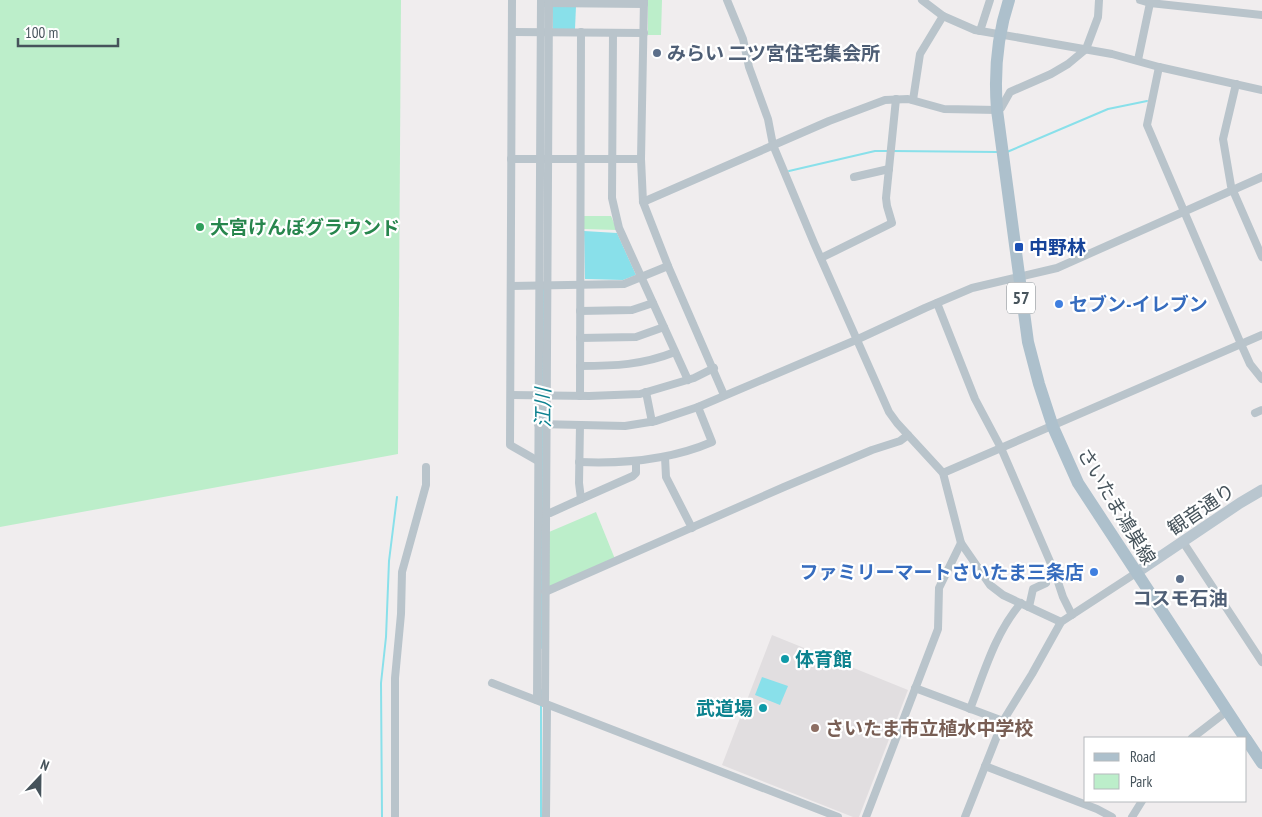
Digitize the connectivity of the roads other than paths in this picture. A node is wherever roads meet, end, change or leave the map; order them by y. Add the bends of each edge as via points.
1 (512, 0) edge
2 (727, 0) edge
3 (922, 0) edge
4 (990, 0) edge
5 (1007, 0) edge
6 (1099, 0) edge
7 (1140, 0) edge
8 (545, 2) edge
9 (581, 2) edge
10 (613, 2) edge
11 (644, 2) edge
12 (1150, 3) junction
13 (1262, 15) edge
14 (943, 16) junction
15 (980, 30) junction
16 (512, 32) junction
17 (544, 32) junction
18 (581, 32) junction
19 (613, 33) junction
20 (644, 34) junction
21 (999, 34) junction
22 (1086, 49) junction
23 (1138, 60) junction
24 (1159, 67) junction
25 (1236, 84) junction
26 (1262, 90) edge
27 (896, 100) junction
28 (913, 100) junction
29 (997, 110) junction
30 (773, 145) junction
31 (511, 159) junction
32 (544, 159) junction
33 (580, 159) junction
34 (612, 159) junction
35 (641, 159) junction
36 (889, 169) junction
37 (854, 177) dead end
38 (1262, 177) edge
39 (1233, 190) junction
40 (643, 202) junction
41 (1184, 212) junction
42 (1262, 257) edge
43 (821, 258) junction
44 (668, 266) junction
45 (1018, 276) junction
46 (641, 277) junction
47 (580, 285) junction
48 (511, 286) junction
49 (543, 286) junction
50 (653, 303) junction
51 (937, 303) junction
52 (580, 311) junction
53 (664, 327) junction
54 (1262, 335) edge
55 (580, 338) junction
56 (856, 340) junction
57 (1241, 344) junction
58 (675, 352) junction
59 (580, 366) junction
60 (714, 368) junction
61 (1262, 379) edge
62 (688, 380) junction
63 (646, 392) junction
64 (511, 395) junction
65 (542, 395) junction
66 (724, 395) junction
67 (580, 396) junction
68 (698, 407) junction
69 (652, 422) junction
70 (542, 424) junction
71 (580, 425) junction
72 (1052, 427) junction
73 (908, 434) junction
74 (1001, 448) junction
75 (665, 457) junction
76 (538, 461) junction
77 (636, 461) junction
78 (579, 462) junction
79 (426, 468) dead end
80 (943, 473) junction
81 (1262, 490) edge
82 (581, 500) junction
83 (542, 514) junction
84 (692, 528) junction
85 (1183, 542) junction
86 (961, 543) junction
87 (1136, 573) junction
88 (1046, 583) dead end
89 (545, 592) junction
90 (1021, 603) junction
91 (1029, 607) junction
92 (1072, 615) junction
93 (1061, 622) junction
94 (1262, 662) edge
95 (492, 683) dead end
96 (915, 688) junction
97 (541, 702) junction
98 (970, 709) junction
99 (1227, 711) junction
100 (1003, 721) junction
101 (1193, 737) edge
102 (1245, 737) edge
103 (1247, 740) edge
104 (1262, 763) edge
105 (985, 766) junction
106 (1141, 802) edge
107 (395, 817) edge
108 (546, 817) edge
109 (838, 817) edge
110 (866, 817) edge
111 (965, 817) edge
112 (1112, 817) edge
113 (1132, 817) edge

1 - 16 street
2 - 30 street via 743,39
3 - 14 street
4 - 15 street
5 - 21 main road, さいたま鴻巣線 / 57
6 - 22 street via 1098,17
7 - 12 street
8 - 9 street
8 - 17 street
9 - 10 street
10 - 11 street
11 - 20 street
12 - 13 street
12 - 23 street
14 - 15 street
14 - 28 street via 920,54
15 - 21 street
16 - 17 street
16 - 31 street
17 - 18 street
17 - 32 street
18 - 19 street
18 - 33 street
19 - 20 street
19 - 34 street
20 - 35 street
21 - 22 street
21 - 29 main road, さいたま鴻巣線 / 57 via 995,75
22 - 23 street
22 - 29 street via 1052,74 1010,92
23 - 24 street
24 - 25 street
24 - 41 street via 1147,125
25 - 26 street
25 - 39 street via 1223,135
27 - 28 street
27 - 30 street via 885,100 838,117
27 - 36 street
28 - 29 street via 944,109
29 - 45 main road, さいたま鴻巣線 / 57
30 - 40 street
30 - 43 street
31 - 32 street
31 - 48 street
32 - 33 street
32 - 49 street
33 - 34 street
33 - 47 street
34 - 35 street
34 - 46 street via 612,198 619,228
35 - 40 street
36 - 37 street
36 - 43 street via 886,198 892,223
38 - 39 street
39 - 41 street
39 - 42 street
40 - 44 street
41 - 45 street via 1057,268
41 - 57 street
43 - 56 street
44 - 46 street
44 - 60 street
45 - 51 street via 972,288
45 - 72 main road, さいたま鴻巣線 / 57 via 1033,363
46 - 47 street via 624,284
46 - 50 street
47 - 49 street
47 - 52 street
48 - 49 street
48 - 64 street
49 - 65 street
50 - 52 street via 632,310
50 - 53 street
51 - 56 street
51 - 74 street via 975,399
52 - 55 street
53 - 55 street via 636,337
53 - 58 street
54 - 57 street
55 - 59 street
56 - 66 street
56 - 73 street via 889,412
57 - 61 street via 1250,364
57 - 72 street
58 - 59 street via 645,362
58 - 62 street
59 - 67 street
60 - 62 street
60 - 66 street
62 - 63 street
63 - 67 street
63 - 69 street
64 - 65 street
64 - 76 street via 510,445
65 - 67 street
65 - 70 street
66 - 68 street
68 - 69 street
68 - 75 street via 712,442
69 - 71 street via 625,426
70 - 71 street
70 - 76 street
70 - 83 street
71 - 78 street
72 - 74 street
72 - 87 main road, さいたま鴻巣線 / 57 via 1078,483
73 - 80 street
73 - 84 street via 900,441 802,479
74 - 80 street
74 - 92 street
75 - 77 street
75 - 84 street via 666,477
76 - 83 street
77 - 78 street
77 - 82 street via 633,476
78 - 82 street
79 - 107 street via 426,485 401,583 395,678
80 - 86 street
81 - 85 street, 観音通り
82 - 83 street
83 - 89 street
83 - 97 street
84 - 89 street
85 - 87 street, 観音通り
85 - 94 street
86 - 90 street via 990,585
86 - 96 street via 939,588 938,629
87 - 92 street
87 - 99 main road, さいたま鴻巣線 / 57
88 - 91 street via 1033,589
89 - 97 street
90 - 91 street
90 - 98 street via 993,650
91 - 93 street
92 - 93 street
93 - 100 street
95 - 97 street
96 - 98 street
96 - 110 street
97 - 108 street via 547,706
97 - 109 street
98 - 100 street
99 - 101 street
99 - 102 main road, さいたま鴻巣線 / 57
100 - 105 street
103 - 104 main road, さいたま鴻巣線 / 57
105 - 111 street
105 - 112 street
106 - 113 street

